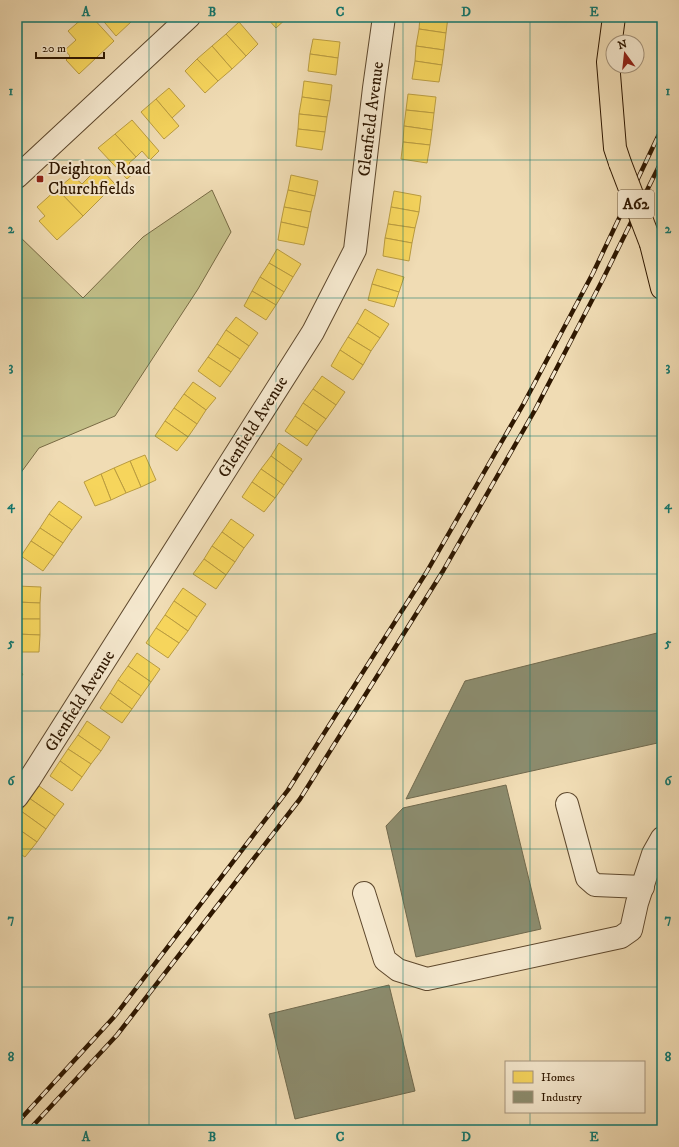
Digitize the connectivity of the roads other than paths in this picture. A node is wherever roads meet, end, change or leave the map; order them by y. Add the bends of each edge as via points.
1 (189, 17) edge
2 (384, 17) edge
3 (614, 17) edge
4 (17, 177) edge
5 (662, 288) edge
6 (17, 797) edge
7 (567, 804) dead end
8 (662, 838) edge
9 (643, 887) junction
10 (364, 893) dead end

1 - 4 street
2 - 6 street, Glenfield Avenue via 355,250 313,332
3 - 5 main road, A62, bridge via 608,62 615,148 651,244
7 - 9 street via 587,878 595,885
8 - 9 street via 653,854
9 - 10 street via 631,930 621,937 427,979 398,970 385,960

